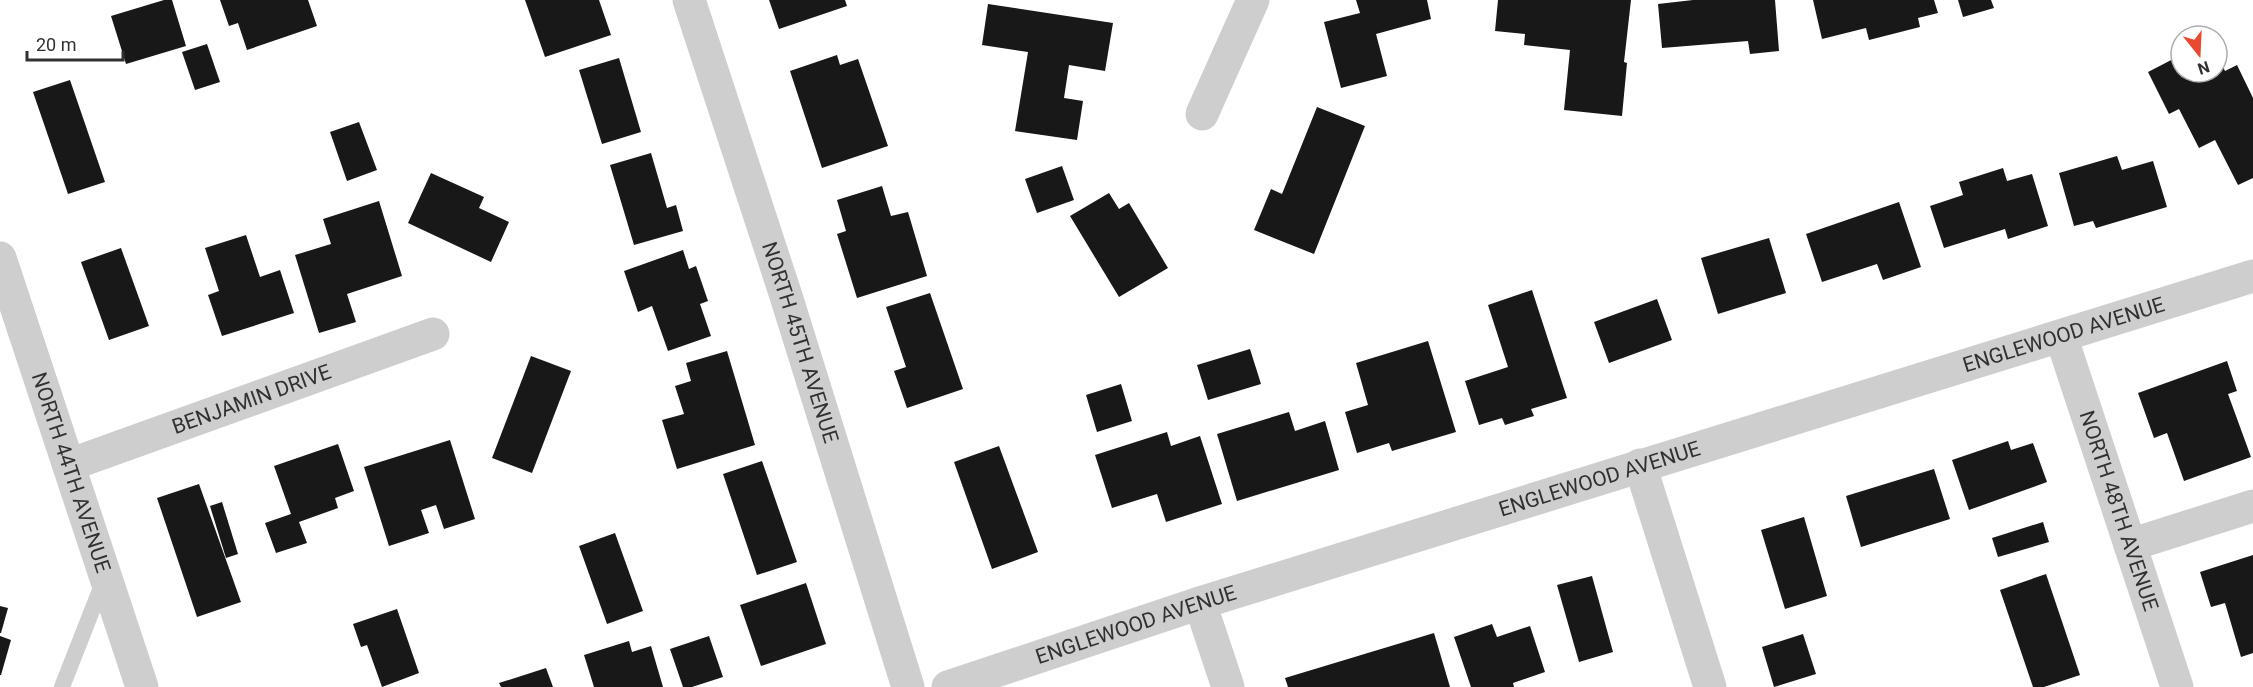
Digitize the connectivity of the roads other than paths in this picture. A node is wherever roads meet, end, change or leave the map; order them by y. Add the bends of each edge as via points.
1 (689, 0) edge
2 (1253, 0) edge
3 (1202, 114) dead end
4 (0, 258) edge
5 (2253, 276) edge
6 (433, 334) dead end
7 (2061, 336) junction
8 (69, 465) junction
9 (1640, 465) junction
10 (2253, 506) edge
11 (2130, 545) junction
12 (106, 577) junction
13 (1200, 603) junction
14 (62, 687) edge
15 (142, 687) edge
16 (908, 687) edge
17 (948, 687) edge
18 (1228, 687) edge
19 (1710, 687) edge
20 (2177, 687) edge

1 - 16 street, NORTH 45TH AVENUE
2 - 3 street
4 - 8 street, NORTH 44TH AVENUE
5 - 7 street, ENGLEWOOD AVENUE
6 - 8 street, BENJAMIN DRIVE
7 - 9 street, ENGLEWOOD AVENUE
7 - 11 street, NORTH 48TH AVENUE
8 - 12 street, NORTH 44TH AVENUE
9 - 13 street, ENGLEWOOD AVENUE
9 - 19 street
10 - 11 street
11 - 20 street, NORTH 48TH AVENUE
12 - 14 lane
12 - 15 street, NORTH 44TH AVENUE
13 - 17 street, ENGLEWOOD AVENUE
13 - 18 street

